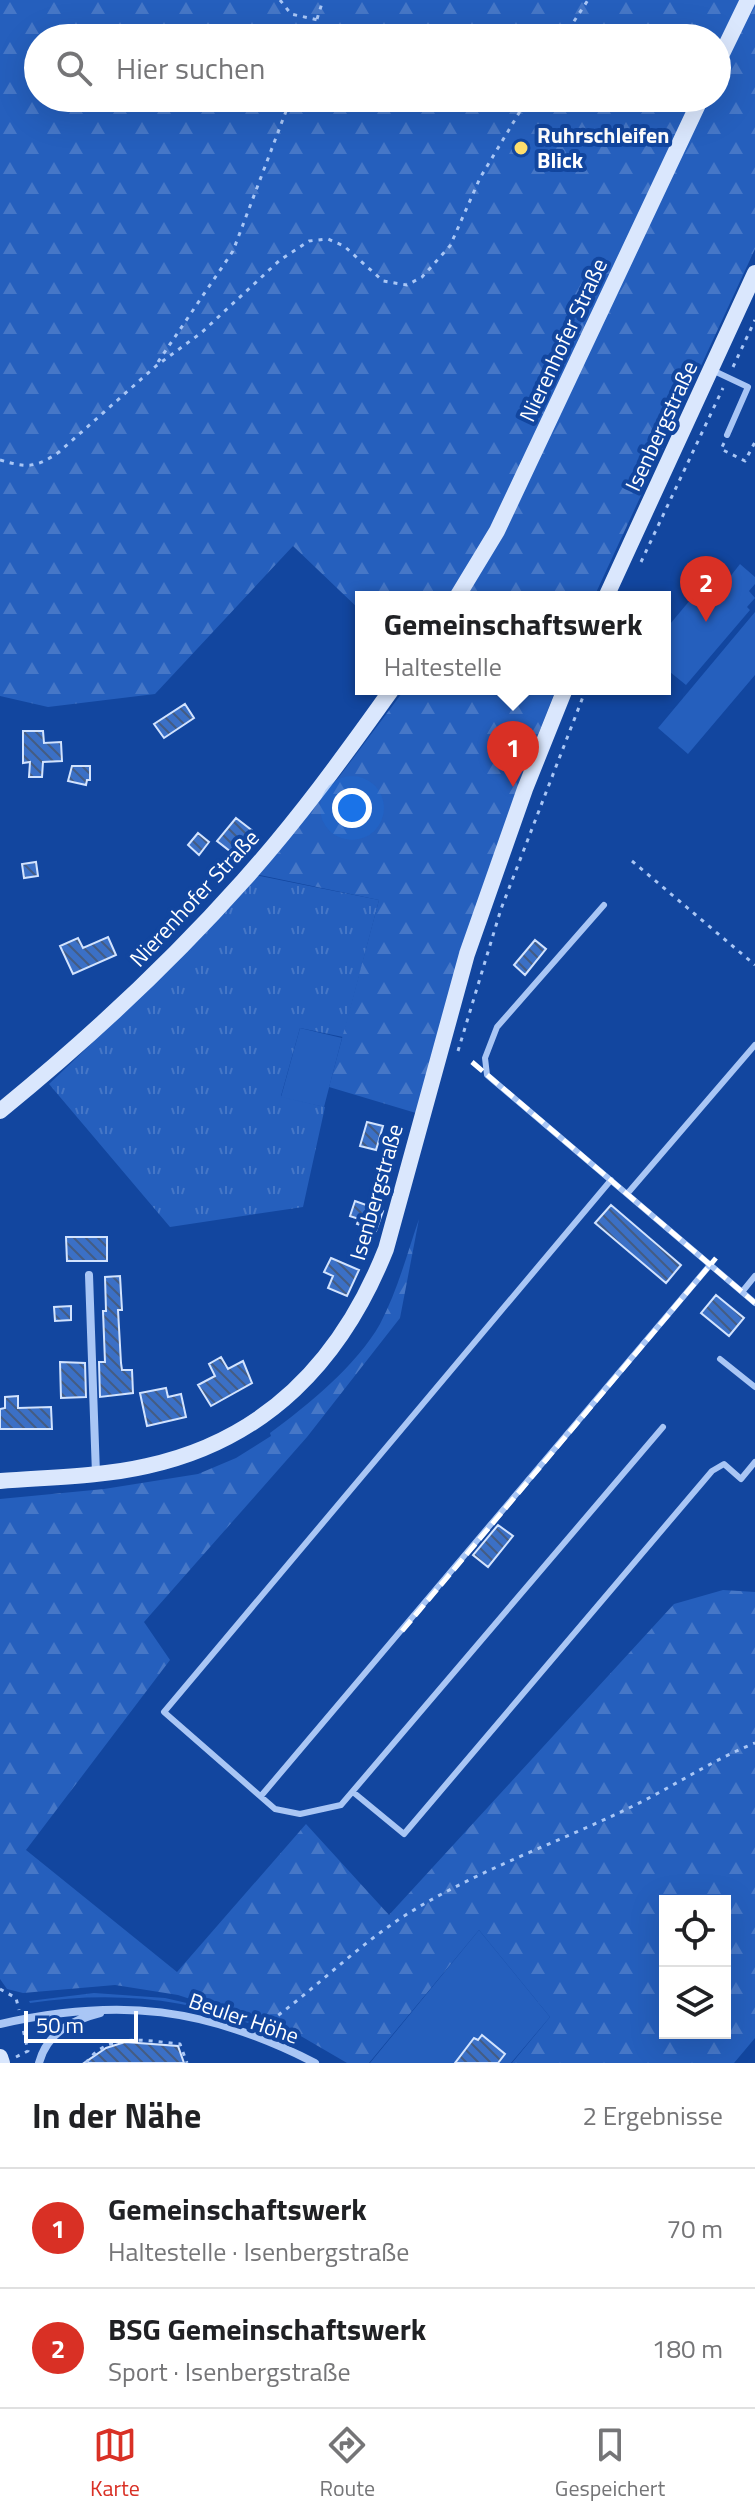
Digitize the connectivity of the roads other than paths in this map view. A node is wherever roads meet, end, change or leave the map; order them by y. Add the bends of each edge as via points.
1 (748, 0) edge
2 (731, 35) edge
3 (694, 112) edge
4 (755, 273) edge
5 (711, 370) junction
6 (727, 435) road end
7 (461, 591) edge
8 (609, 591) edge
9 (387, 695) edge
10 (563, 695) edge
11 (604, 905) dead end
12 (755, 1045) edge
13 (0, 1111) edge
14 (611, 1180) junction
15 (627, 1194) junction
16 (710, 1265) junction
17 (89, 1275) dead end
18 (755, 1276) edge
19 (742, 1292) junction
20 (755, 1303) edge
21 (720, 1359) dead end
22 (755, 1387) edge
23 (663, 1427) dead end
24 (755, 1462) edge
25 (96, 1475) junction
26 (0, 1481) edge
27 (353, 1792) junction
28 (261, 1796) junction
29 (113, 2010) junction
30 (0, 2024) edge
31 (0, 2057) edge
32 (2, 2063) edge
33 (39, 2063) edge
34 (315, 2063) edge

1 - 2 main road
3 - 7 main road, Nierenhofer Straße via 497,531
4 - 5 main road, Isenbergstraße
5 - 6 lane via 748,387
5 - 8 main road, Isenbergstraße
9 - 13 main road, Nierenhofer Straße via 286,830 211,915 110,1016
10 - 25 main road, Isenbergstraße via 467,954 393,1226 354,1318 301,1384 242,1429 176,1459
11 - 14 lane via 497,1027 484,1065 487,1075
12 - 15 lane
14 - 15 lane
14 - 28 lane via 164,1712
15 - 16 lane
16 - 19 lane
16 - 28 lane
17 - 25 street
18 - 19 lane
19 - 20 lane
21 - 22 lane
23 - 27 lane
24 - 27 lane via 741,1479 724,1464 712,1471 404,1834
25 - 26 main road, Isenbergstraße
27 - 28 lane via 335,1808 300,1814 281,1811
29 - 30 street, Beuler Höhe via 68,2011
29 - 33 street, Beuler Höhe via 77,2019 57,2032
29 - 34 street, Beuler Höhe via 190,2016
31 - 32 main road

